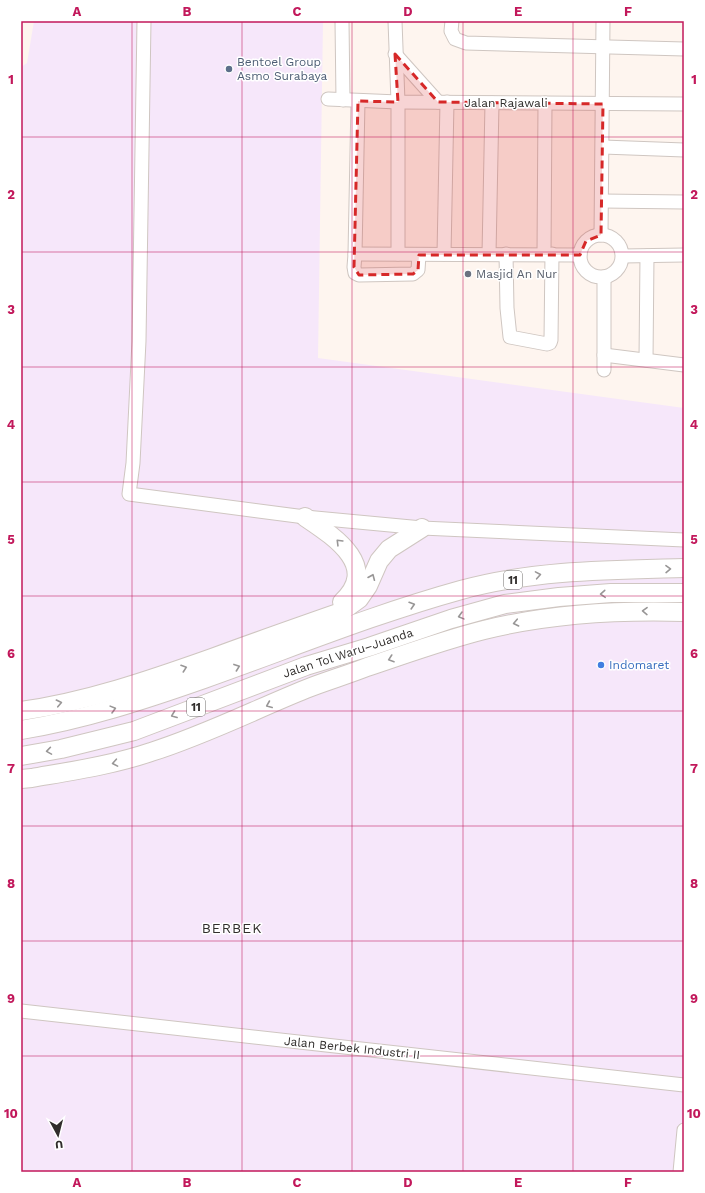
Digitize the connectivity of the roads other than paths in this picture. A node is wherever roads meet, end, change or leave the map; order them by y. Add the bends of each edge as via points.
1 (144, 21) edge
2 (342, 21) edge
3 (395, 21) edge
4 (452, 21) edge
5 (604, 21) edge
6 (604, 46) junction
7 (684, 49) edge
8 (395, 54) junction
9 (328, 99) dead end
10 (343, 100) junction
11 (358, 101) junction
12 (398, 102) junction
13 (442, 102) junction
14 (492, 103) junction
15 (545, 103) junction
16 (603, 104) junction
17 (684, 104) edge
18 (603, 147) junction
19 (684, 150) edge
20 (602, 201) junction
21 (684, 202) edge
22 (601, 235) junction
23 (355, 254) junction
24 (398, 254) junction
25 (444, 254) junction
26 (490, 254) junction
27 (506, 254) junction
28 (548, 254) junction
29 (418, 255) junction
30 (580, 255) junction
31 (684, 255) edge
32 (623, 256) junction
33 (647, 256) junction
34 (604, 277) junction
35 (604, 355) junction
36 (646, 360) junction
37 (684, 364) edge
38 (604, 370) dead end
39 (305, 517) junction
40 (422, 528) junction
41 (681, 537) edge
42 (684, 568) edge
43 (684, 593) edge
44 (684, 612) edge
45 (204, 661) junction
46 (21, 710) edge
47 (21, 730) edge
48 (21, 756) edge
49 (21, 779) edge
50 (21, 1011) edge
51 (684, 1085) edge
52 (684, 1130) edge
53 (680, 1172) edge

1 - 39 street via 139,342 129,494
2 - 10 street
3 - 8 street
4 - 6 street via 455,39 466,43
5 - 6 street
6 - 7 street
6 - 16 street
8 - 12 street
8 - 13 street
9 - 10 street, Jalan Rajawali
10 - 11 street, Jalan Rajawali
11 - 12 street, Jalan Rajawali
11 - 23 street
12 - 13 street, Jalan Rajawali
12 - 24 street
13 - 14 street, Jalan Rajawali
13 - 25 street
14 - 15 street, Jalan Rajawali
14 - 26 street
15 - 16 street, Jalan Rajawali
15 - 28 street
16 - 17 street, Jalan Rajawali
16 - 18 street
18 - 19 street
18 - 20 street
20 - 21 street
20 - 22 street
22 - 30 street via 593,236 586,241
22 - 32 street via 609,236 616,241
23 - 24 street
23 - 29 street via 354,268 359,275 416,273
24 - 29 street
25 - 26 street
25 - 29 street
26 - 27 street
27 - 28 street
27 - 28 street via 510,337 547,344 551,340
28 - 30 street
30 - 34 street via 587,271 592,275
31 - 33 street
32 - 33 street
32 - 34 street via 615,272
33 - 36 street
34 - 35 street
35 - 36 street
35 - 38 street
36 - 37 street
39 - 40 street
45 -> 39 highway via 242,639 328,608 342,602 350,594 356,577 355,565 348,552 332,535
40 - 41 street
45 -> 40 highway via 341,612 360,599 379,561 389,549
47 -> 42 highway, Jalan Tol Waru–Juanda / 11 via 49,726 118,708 383,614 462,590 548,574 611,569
43 -> 48 highway, Jalan Tol Waru–Juanda / 11 via 611,593 505,604 450,619 306,666 134,731
44 -> 49 highway via 635,611 577,615 484,630 429,646 307,689 200,735 153,752 123,761
46 -> 45 highway via 86,697
50 - 51 street, Jalan Berbek Industri II
52 - 53 street

